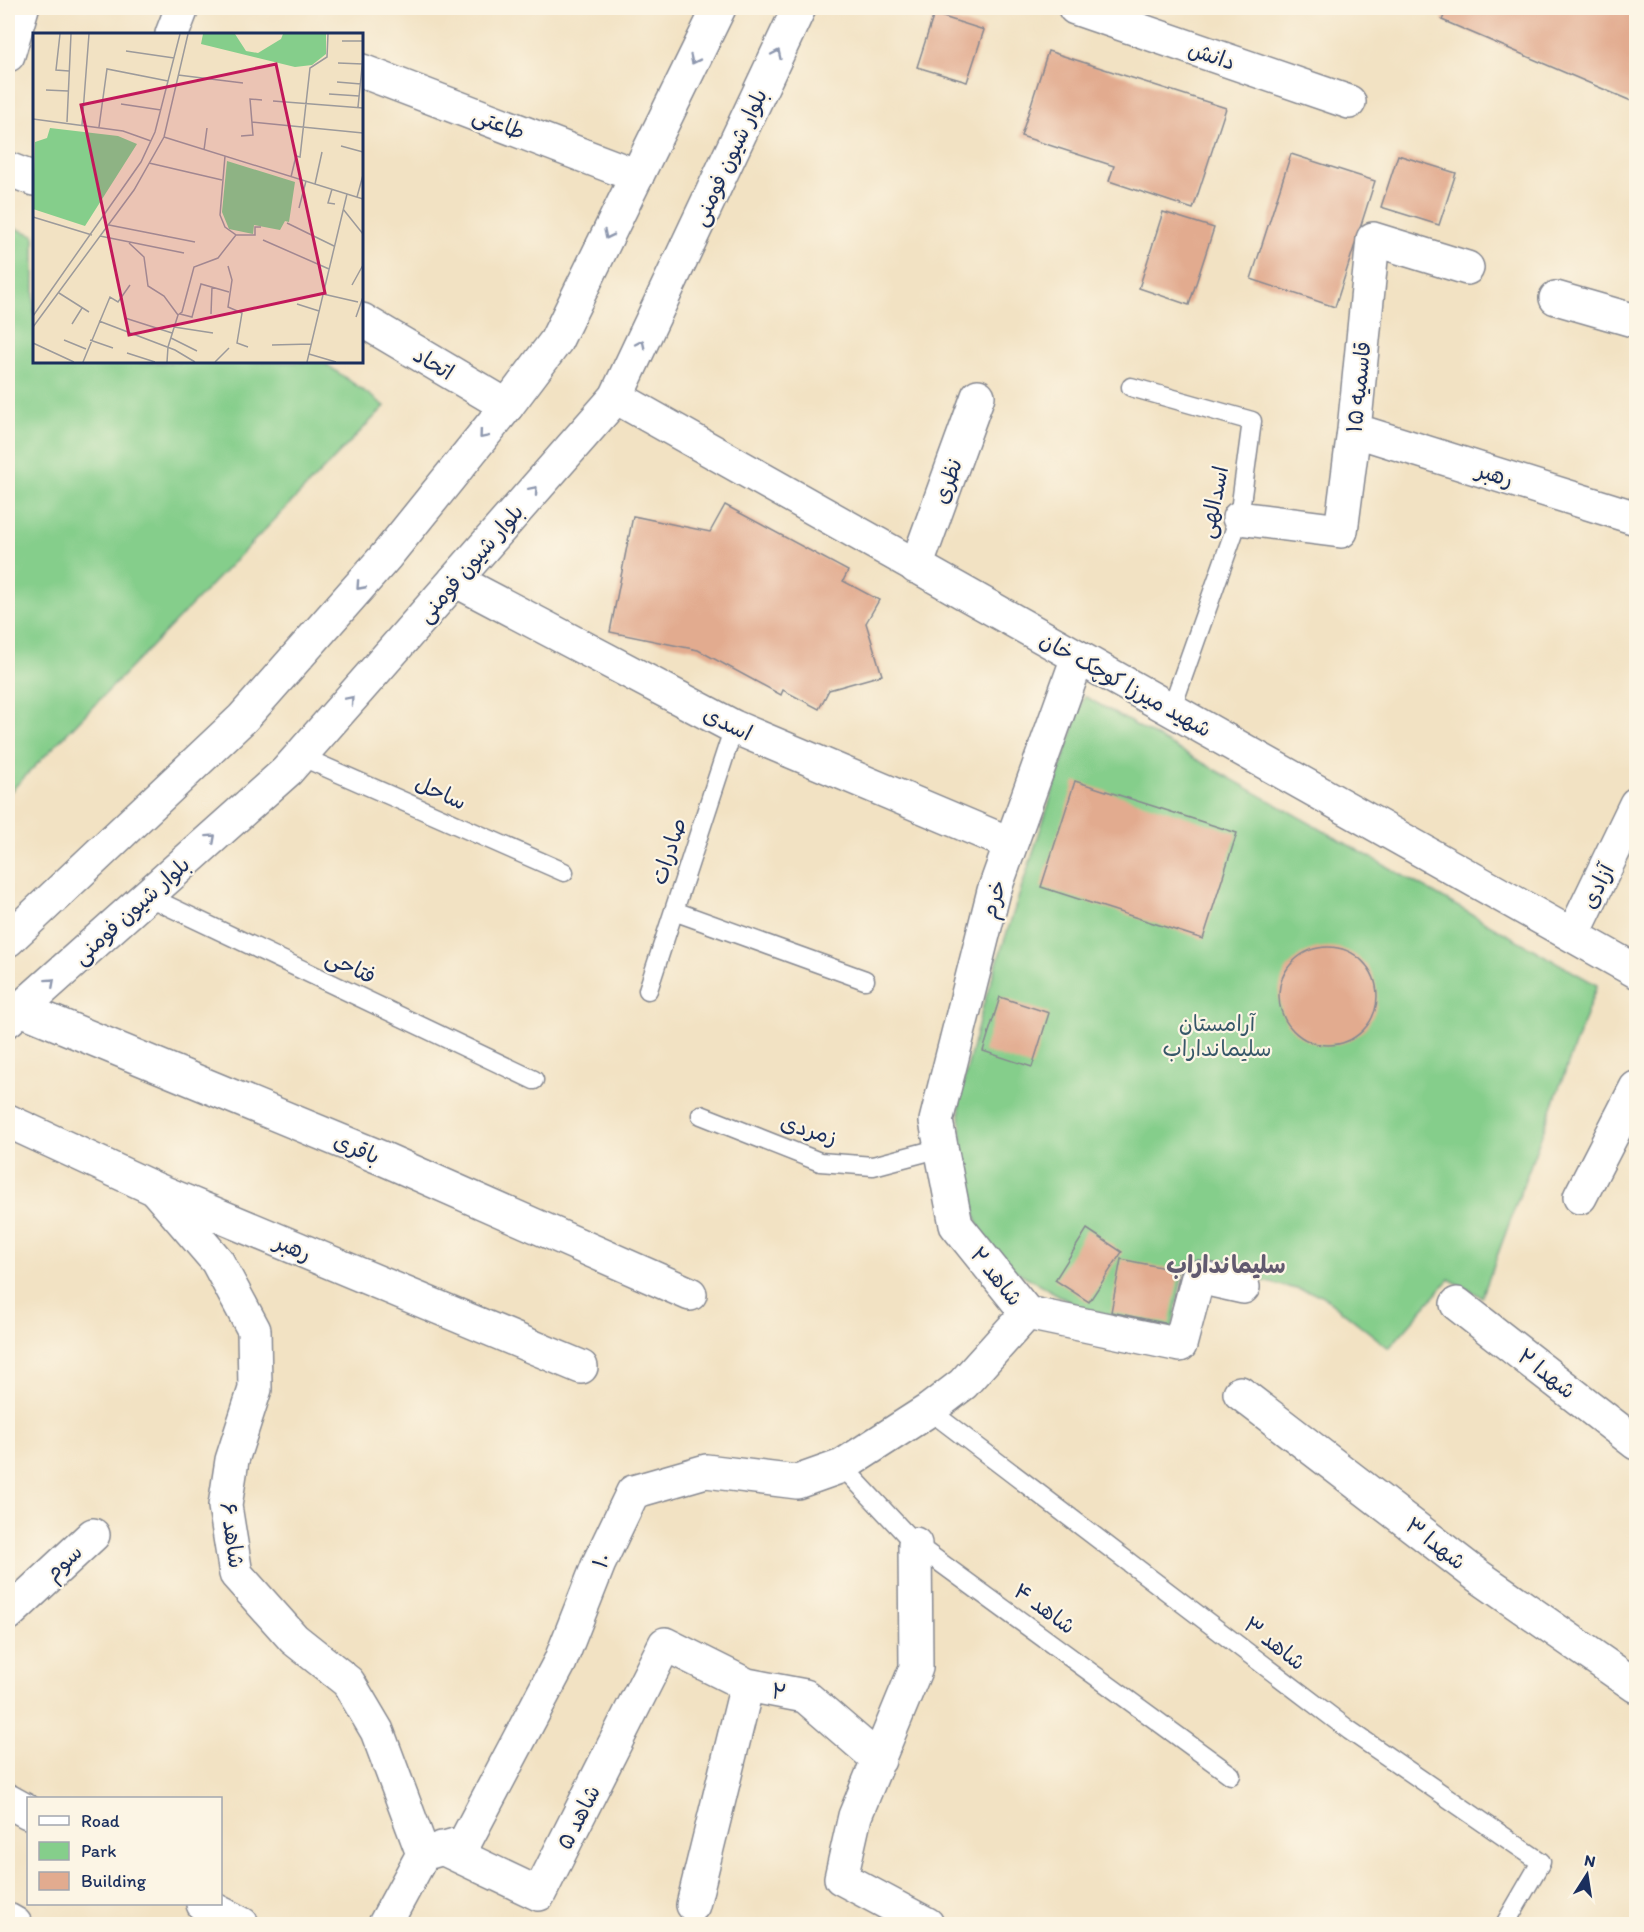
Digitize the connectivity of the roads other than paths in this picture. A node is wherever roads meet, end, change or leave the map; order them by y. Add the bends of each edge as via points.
1 (22, 8) edge
2 (182, 8) edge
3 (719, 8) edge
4 (800, 8) edge
5 (1075, 8) edge
6 (172, 33) edge
7 (8, 55) edge
8 (363, 71) edge
9 (1349, 102) dead end
10 (8, 169) edge
11 (637, 176) junction
12 (33, 179) edge
13 (1467, 267) dead end
14 (1556, 298) dead end
15 (363, 321) edge
16 (1636, 321) edge
17 (1131, 387) dead end
18 (978, 396) dead end
19 (616, 397) junction
20 (507, 406) junction
21 (1354, 430) junction
22 (1239, 518) junction
23 (1636, 518) edge
24 (916, 567) junction
25 (455, 580) junction
26 (1078, 657) junction
27 (1171, 710) junction
28 (734, 727) junction
29 (300, 756) junction
30 (1636, 804) edge
31 (1011, 844) junction
32 (564, 872) dead end
33 (147, 896) junction
34 (674, 911) junction
35 (1573, 935) junction
36 (8, 940) edge
37 (1636, 971) edge
38 (865, 980) dead end
39 (648, 990) dead end
40 (14, 1015) edge
41 (534, 1080) dead end
42 (1636, 1088) edge
43 (701, 1115) dead end
44 (8, 1121) edge
45 (941, 1148) junction
46 (156, 1189) junction
47 (1580, 1197) dead end
48 (1243, 1287) dead end
49 (690, 1293) dead end
50 (1457, 1304) dead end
51 (1027, 1313) junction
52 (581, 1367) dead end
53 (963, 1384) joint
54 (1240, 1393) dead end
55 (929, 1410) junction
56 (1636, 1443) edge
57 (842, 1467) junction
58 (93, 1535) dead end
59 (915, 1544) junction
60 (8, 1614) edge
61 (665, 1644) joint
62 (747, 1685) junction
63 (1636, 1686) edge
64 (879, 1760) junction
65 (1231, 1775) dead end
66 (8, 1800) edge
67 (27, 1811) edge
68 (433, 1851) junction
69 (205, 1905) edge
70 (693, 1905) dead end
71 (8, 1920) edge
72 (15, 1924) edge
73 (242, 1924) edge
74 (385, 1924) edge
75 (927, 1924) edge
76 (1505, 1924) edge

1 - 7 street
2 - 6 street
3 -> 11 street
19 -> 4 street, بلوار شیون فومنی
5 - 9 street, دانش
8 - 11 street, طاعتی
10 - 12 street
11 -> 20 street via 556,341
13 - 21 street, قاسمیه ۱۵ via 1373,240
14 - 16 street
15 - 20 street, اتحاد
17 - 22 lane, اسدالهی via 1252,421
18 - 24 street, نظری
19 - 24 street, شهید میرزا کوچک خان
25 -> 19 street, بلوار شیون فومنی
20 -> 36 street via 387,555 243,718
21 - 22 street, قاسمیه ۱۵ via 1341,531
21 - 23 street, رهبر
22 - 27 lane, اسدالهی
24 - 26 street, شهید میرزا کوچک خان
25 - 28 street, اسدی
29 -> 25 street, بلوار شیون فومنی
26 - 27 street, شهید میرزا کوچک خان
26 - 31 street, خرم
27 - 35 street, شهید میرزا کوچک خان
28 - 31 street, اسدی
28 - 34 lane, صادرات
29 - 32 lane, ساحل
33 -> 29 street, بلوار شیون فومنی
30 - 35 street, آزادی
31 - 45 street, خرم via 994,891 936,1120
40 -> 33 street, بلوار شیون فومنی
33 - 41 lane, فتاحی
34 - 38 lane
34 - 39 lane, صادرات
35 - 37 street, شهید میرزا کوچک خان
40 - 49 street, باقری via 384,1159
42 - 47 street
43 - 45 lane, زمردی via 820,1162 873,1166
44 - 46 street, رهبر
45 - 51 street, شاهد ۲ via 956,1225
46 - 52 street, رهبر
46 - 68 street, شاهد ۶ via 217,1261 254,1330 255,1389 231,1460 225,1506 236,1574 294,1638 348,1682 377,1731
48 - 51 street via 1198,1277 1180,1345
50 - 56 street, شهدا ۲
51 - 53 street, شاهد ۲
53 - 55 street, ۱۰
54 - 63 street, شهدا ۳ via 1478,1576
55 - 57 street, ۱۰
55 - 76 lane, شاهد ۳ via 1349,1730 1541,1862
57 - 59 lane, شاهد ۴
57 - 68 street, ۱۰ via 797,1482 705,1471 633,1492 598,1563 560,1662 465,1842
58 - 60 street, سوم
59 - 64 street via 916,1668
59 - 65 lane, شاهد ۴
61 - 62 street, ۲
61 - 68 street, شاهد ۵ via 539,1894
62 - 64 street, ۲ via 806,1696
62 - 70 street
64 - 75 street via 855,1816 841,1878
66 - 67 street
68 - 74 street
69 - 73 street
71 - 72 street

